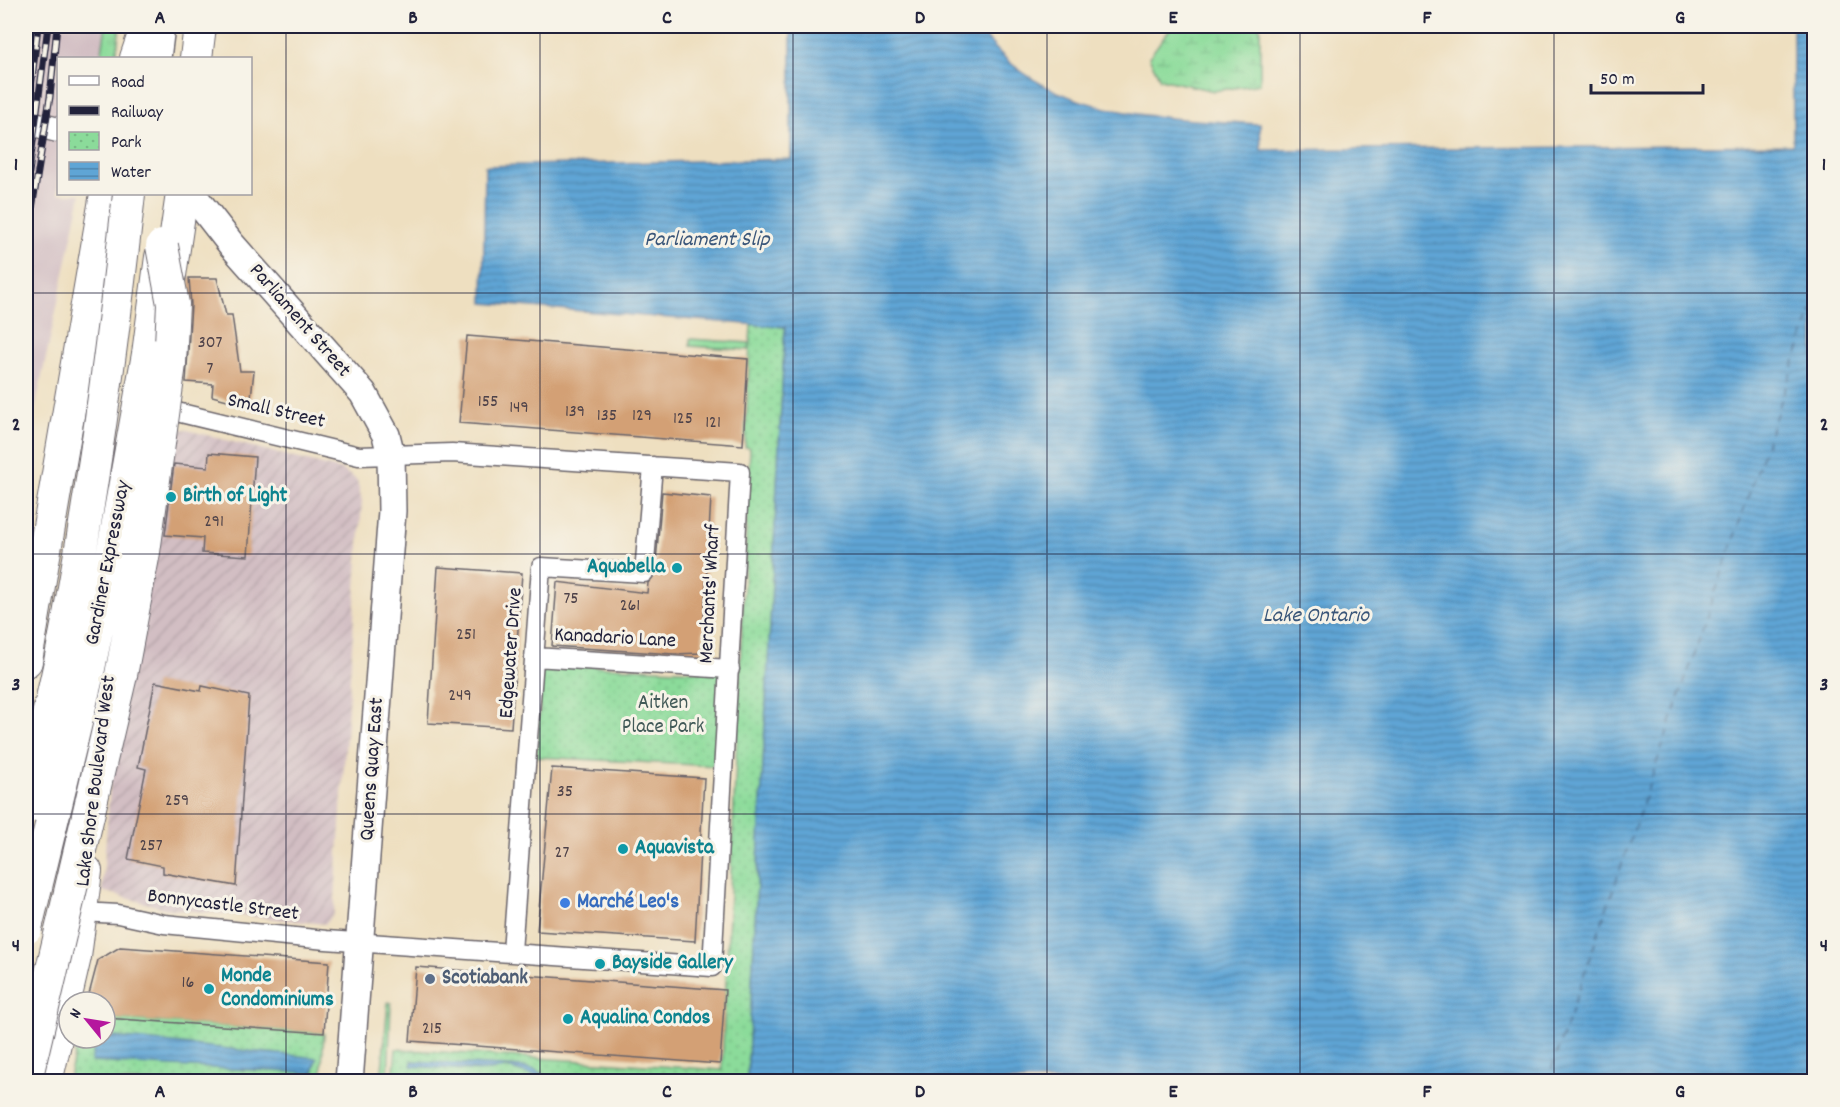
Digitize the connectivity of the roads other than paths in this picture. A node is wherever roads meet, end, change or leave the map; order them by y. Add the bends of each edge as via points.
1 (148, 26) edge
2 (161, 26) edge
3 (185, 26) edge
4 (200, 26) edge
5 (136, 57) edge
6 (145, 57) edge
7 (157, 57) edge
8 (182, 57) edge
9 (196, 57) edge
10 (26, 122) edge
11 (57, 130) edge
12 (106, 195) edge
13 (129, 195) edge
14 (141, 195) edge
15 (168, 195) edge
16 (182, 195) edge
17 (193, 195) edge
18 (162, 246) junction
19 (152, 406) junction
20 (391, 455) junction
21 (653, 466) junction
22 (77, 553) junction
23 (116, 619) junction
24 (534, 657) junction
25 (26, 661) edge
26 (730, 669) junction
27 (26, 765) edge
28 (26, 808) edge
29 (26, 881) edge
30 (81, 912) junction
31 (26, 928) edge
32 (360, 942) junction
33 (512, 951) junction
34 (26, 1080) edge
35 (46, 1082) edge
36 (349, 1082) edge

1 - 5 highway
1 - 6 highway
2 - 7 main road
3 - 8 highway
4 - 9 highway
10 - 11 main road
12 - 25 highway
13 - 28 highway, Gardiner Expressway, bridge via 79,560 60,664
14 - 22 highway via 109,440
15 - 18 highway, Gardiner Expressway
16 - 19 highway, Lake Shore Boulevard West
17 - 20 main road, Parliament Street via 363,393 381,422
18 - 31 highway, Gardiner Expressway, bridge via 148,354 112,556
18 - 34 highway, bridge via 173,304 170,364 144,552 121,675
19 - 20 street, Small Street via 359,456
19 - 23 highway, Lake Shore Boulevard West
20 - 21 street, Merchants' Wharf via 452,453
20 - 32 main road, Queens Quay East via 392,511
21 - 24 street, Edgewater Drive via 644,573 541,567
21 - 26 street, Merchants' Wharf via 740,472
22 - 23 highway
22 - 27 highway
23 - 30 highway, Lake Shore Boulevard West
24 - 26 street, Kanadario Lane
24 - 33 street, Edgewater Drive
26 - 33 street, Merchants' Wharf via 712,967
29 - 30 highway via 40,899
30 - 32 street, Bonnycastle Street via 216,930
30 - 35 highway, Lake Shore Boulevard West via 75,957
32 - 33 street, Merchants' Wharf
32 - 36 main road, Queens Quay East

